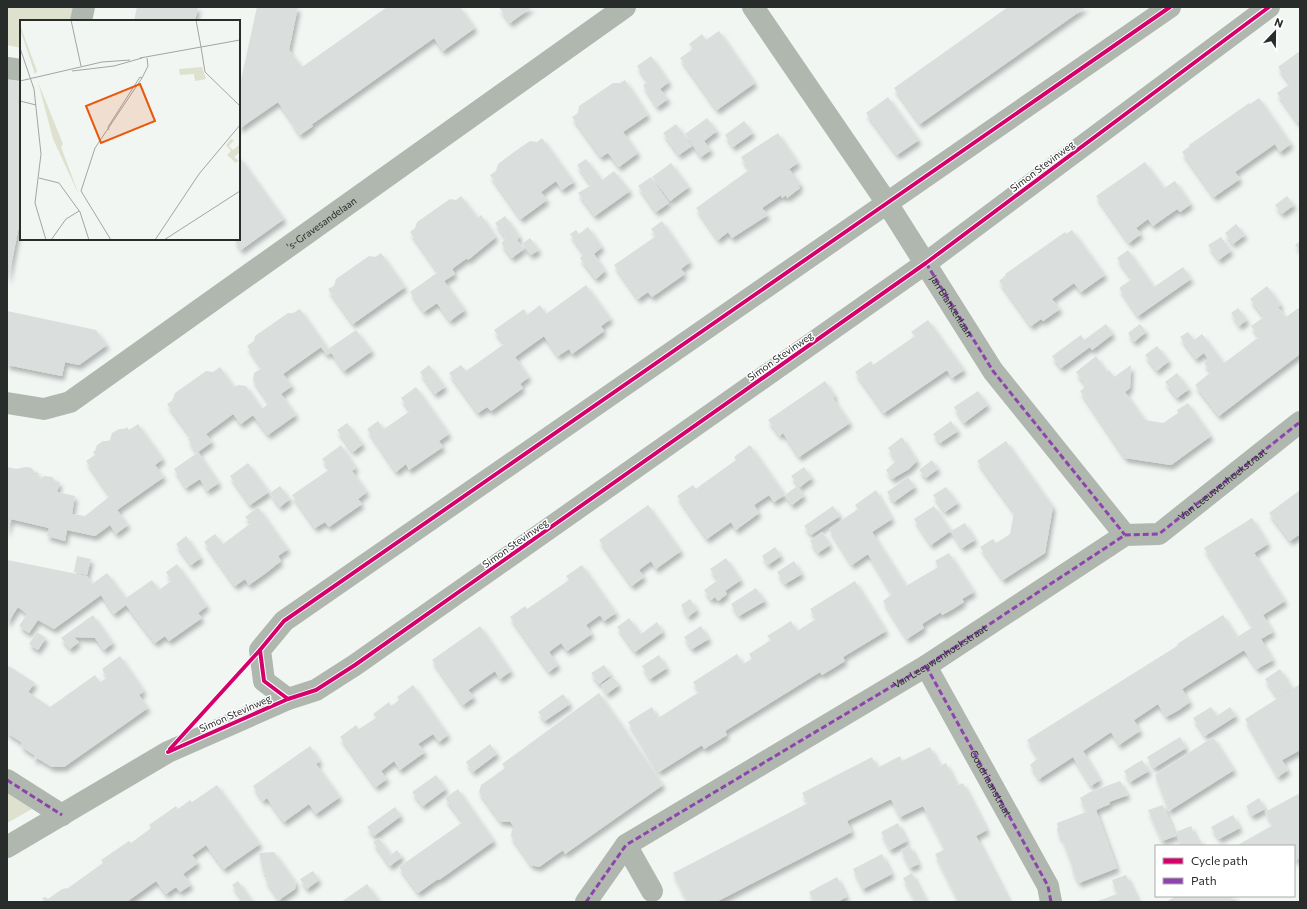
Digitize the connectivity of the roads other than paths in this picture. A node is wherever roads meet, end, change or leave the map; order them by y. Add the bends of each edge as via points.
1 (84, 7) edge
2 (626, 7) edge
3 (753, 7) edge
4 (1170, 7) edge
5 (1269, 7) edge
6 (81, 20) edge
7 (7, 68) edge
8 (20, 70) edge
9 (887, 203) junction
10 (926, 263) junction
11 (7, 403) edge
12 (1300, 422) edge
13 (1125, 535) junction
14 (926, 666) junction
15 (288, 699) junction
16 (7, 780) edge
17 (62, 815) junction
18 (626, 845) junction
19 (7, 847) edge
20 (652, 891) dead end
21 (586, 902) edge
22 (1051, 902) edge

1 - 6 street
2 - 11 street, 's-Gravesandelaan via 70,402 44,409
3 - 9 street, Jan Blankenlaan
4 - 9 street, Simon Stevinweg
5 - 10 street, Simon Stevinweg
7 - 8 street
9 - 10 street, Jan Blankenlaan
9 - 15 street, Simon Stevinweg via 284,621 260,650 264,681
10 - 13 street, Jan Blankenlaan via 994,371
10 - 15 street, Simon Stevinweg via 355,665 316,690
12 - 13 street, Van Leeuwenhoekstraat via 1159,534
13 - 14 street, Van Leeuwenhoekstraat
14 - 18 street, Van Leeuwenhoekstraat
14 - 22 street, Goudriaanstraat via 1048,886
15 - 17 street, Simon Stevinweg via 168,752
16 - 17 street
17 - 19 street, Simon Stevinweg
18 - 20 street
18 - 21 street, Van Leeuwenhoekstraat

